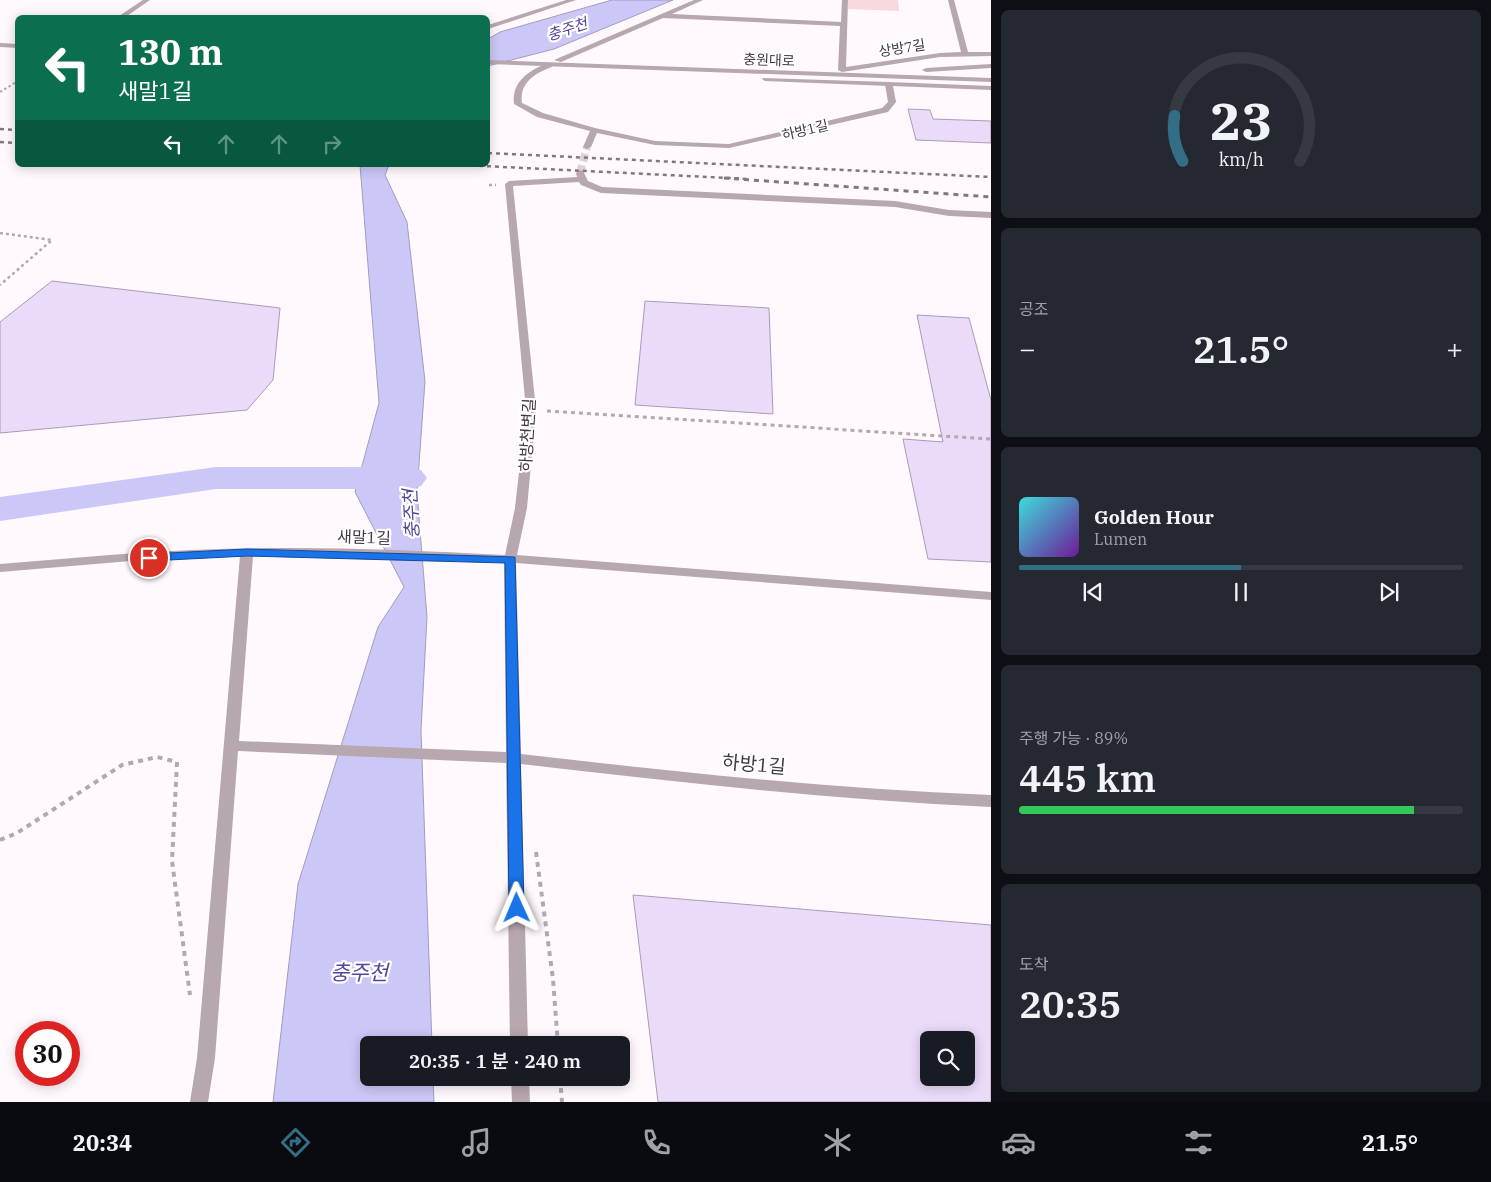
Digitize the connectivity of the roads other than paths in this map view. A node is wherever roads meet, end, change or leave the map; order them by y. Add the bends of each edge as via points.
1 (147, 0) edge
2 (573, 0) edge
3 (700, 0) edge
4 (845, 0) edge
5 (951, 0) edge
6 (124, 15) edge
7 (664, 16) junction
8 (845, 24) junction
9 (490, 26) edge
10 (0, 38) edge
11 (15, 39) edge
12 (0, 45) edge
13 (15, 46) edge
14 (965, 53) junction
15 (991, 54) edge
16 (490, 57) edge
17 (558, 60) junction
18 (490, 62) edge
19 (547, 63) junction
20 (991, 66) edge
21 (842, 70) junction
22 (918, 70) junction
23 (991, 73) edge
24 (765, 79) dead end
25 (991, 80) edge
26 (889, 84) junction
27 (991, 88) edge
28 (594, 130) junction
29 (587, 147) tunnel mouth
30 (991, 215) edge
31 (247, 552) junction
32 (510, 559) junction
33 (0, 568) edge
34 (991, 596) edge
35 (231, 746) junction
36 (514, 758) junction
37 (991, 801) edge
38 (519, 1036) edge
39 (520, 1086) edge
40 (199, 1102) edge
41 (521, 1102) edge

1 - 6 street
2 - 9 street
3 - 7 street
4 - 8 street
5 - 14 street
7 - 8 street
7 - 17 street
8 - 21 street
10 - 11 street
12 - 13 street
14 - 15 street, 상방7길
14 - 21 street, 상방7길
16 - 19 street
17 - 19 street, 충원대로
17 - 21 street, 충원대로
18 - 19 street
19 - 25 street, 충원대로
19 - 28 street, 하방1길 via 520,86 516,97 518,104
20 - 22 street
21 - 22 street, 충원대로
22 - 23 street, 충원대로
24 - 26 lane
26 - 27 street
26 - 28 street, 하방1길 via 892,102 885,110 738,145 663,143
28 - 29 street
30 - 32 street, 하방천변길 via 954,214 895,204 601,190 589,186 581,176 509,184 531,410 522,498
31 - 32 street, 새말1길
31 - 33 street, 새말1길
31 - 35 street
32 - 34 street, 새말1길
32 - 36 street, 하방천변길
35 - 36 street, 하방1길
35 - 40 street via 206,1058
36 - 37 street, 하방1길 via 669,776 917,798
36 - 38 street, 하방천변길
39 - 41 street

